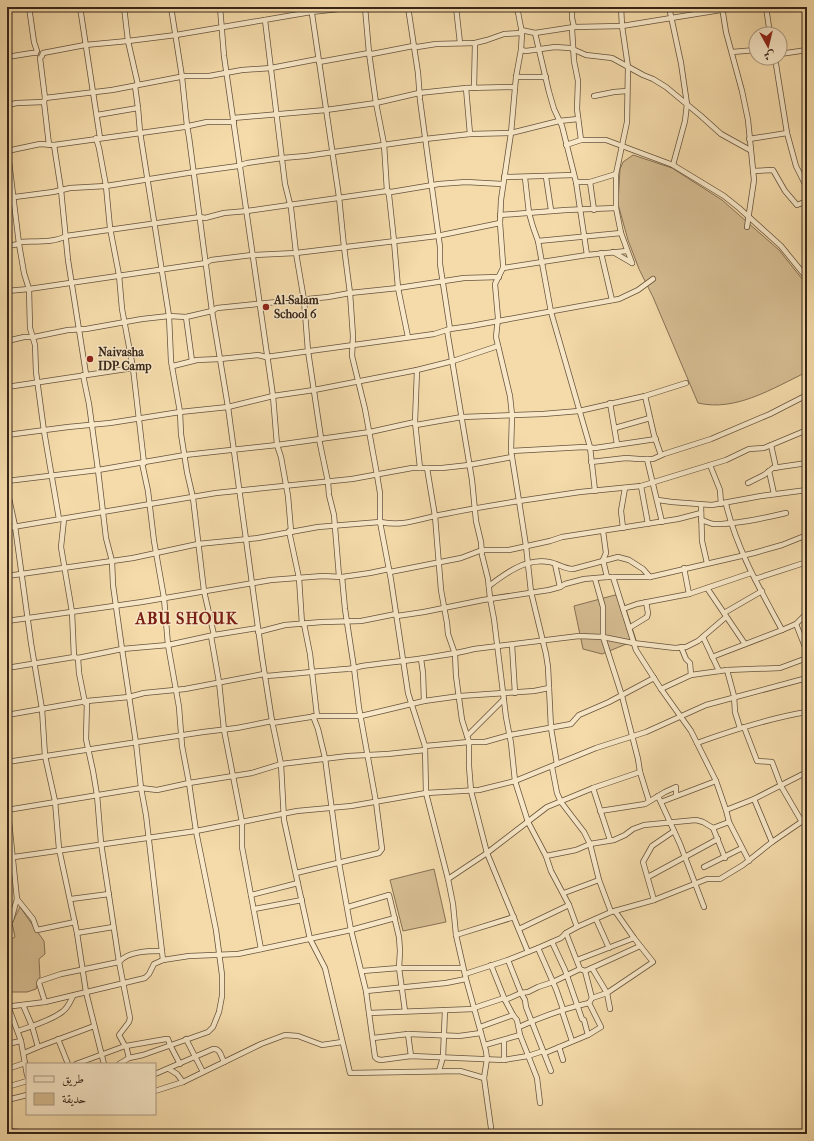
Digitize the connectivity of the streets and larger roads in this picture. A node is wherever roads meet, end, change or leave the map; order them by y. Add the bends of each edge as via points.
1 (16, 7) edge
2 (29, 7) edge
3 (80, 7) edge
4 (124, 7) edge
5 (171, 7) edge
6 (220, 7) edge
7 (357, 7) edge
8 (365, 7) edge
9 (408, 7) edge
10 (456, 7) edge
11 (517, 7) edge
12 (572, 7) edge
13 (621, 7) edge
14 (669, 7) edge
15 (739, 7) edge
16 (766, 7) edge
17 (722, 8) edge
18 (7, 9) edge
19 (311, 9) edge
20 (671, 18) junction
21 (265, 20) junction
22 (622, 26) junction
23 (769, 26) edge
24 (222, 27) junction
25 (573, 28) junction
26 (521, 32) junction
27 (534, 33) junction
28 (176, 35) junction
29 (128, 41) junction
30 (460, 43) junction
31 (475, 43) junction
32 (86, 45) junction
33 (413, 46) junction
34 (539, 48) junction
35 (573, 49) junction
36 (522, 50) junction
37 (807, 50) edge
38 (748, 51) edge
39 (37, 52) junction
40 (732, 52) junction
41 (369, 53) junction
42 (788, 53) edge
43 (42, 55) junction
44 (7, 56) edge
45 (318, 60) junction
46 (775, 66) edge
47 (628, 67) junction
48 (271, 68) junction
49 (227, 74) junction
50 (182, 77) junction
51 (516, 77) junction
52 (546, 77) junction
53 (137, 85) junction
54 (515, 87) junction
55 (466, 88) junction
56 (474, 88) junction
57 (627, 91) junction
58 (93, 93) junction
59 (420, 93) junction
60 (594, 96) dead end
61 (44, 100) junction
62 (376, 103) junction
63 (687, 104) junction
64 (7, 105) edge
65 (138, 108) junction
66 (326, 110) junction
67 (276, 114) junction
68 (97, 115) junction
69 (578, 119) junction
70 (234, 120) junction
71 (560, 122) junction
72 (187, 126) junction
73 (140, 132) junction
74 (511, 133) junction
75 (787, 133) junction
76 (470, 134) junction
77 (98, 138) junction
78 (425, 139) junction
79 (749, 139) junction
80 (581, 140) junction
81 (384, 144) junction
82 (7, 145) edge
83 (51, 145) junction
84 (566, 145) junction
85 (622, 145) junction
86 (750, 150) junction
87 (8, 151) edge
88 (332, 152) junction
89 (282, 158) junction
90 (241, 165) junction
91 (673, 165) junction
92 (753, 171) junction
93 (194, 172) junction
94 (616, 174) junction
95 (574, 175) junction
96 (504, 177) junction
97 (546, 177) junction
98 (525, 178) junction
99 (148, 179) junction
100 (576, 182) junction
101 (590, 182) junction
102 (502, 184) junction
103 (106, 186) junction
104 (431, 186) junction
105 (807, 188) edge
106 (61, 190) junction
107 (386, 191) junction
108 (13, 197) junction
109 (339, 197) junction
110 (7, 198) edge
111 (807, 201) edge
112 (289, 204) junction
113 (616, 208) junction
114 (581, 209) junction
115 (551, 210) junction
116 (594, 210) junction
117 (247, 211) junction
118 (529, 213) junction
119 (500, 215) junction
120 (200, 217) junction
121 (748, 217) junction
122 (500, 223) junction
123 (155, 224) junction
124 (747, 227) dead end
125 (110, 231) junction
126 (621, 233) junction
127 (66, 236) junction
128 (437, 236) junction
129 (584, 237) junction
130 (394, 241) junction
131 (538, 241) junction
132 (19, 243) junction
133 (7, 246) edge
134 (344, 247) junction
135 (627, 251) junction
136 (613, 252) junction
137 (296, 253) junction
138 (601, 254) junction
139 (252, 255) junction
140 (587, 255) junction
141 (542, 262) junction
142 (206, 263) junction
143 (503, 268) junction
144 (161, 269) junction
145 (119, 275) junction
146 (499, 277) junction
147 (807, 278) edge
148 (653, 279) dead end
149 (443, 280) junction
150 (71, 283) junction
151 (398, 288) junction
152 (29, 289) junction
153 (7, 291) edge
154 (350, 292) junction
155 (304, 300) junction
156 (612, 300) junction
157 (260, 303) junction
158 (212, 310) junction
159 (551, 312) junction
160 (169, 316) junction
161 (186, 317) junction
162 (124, 321) junction
163 (498, 321) junction
164 (78, 329) junction
165 (449, 329) junction
166 (408, 336) junction
167 (34, 337) junction
168 (7, 341) edge
169 (353, 344) junction
170 (498, 346) junction
171 (308, 351) junction
172 (266, 357) junction
173 (220, 360) junction
174 (192, 361) junction
175 (453, 361) junction
176 (173, 366) junction
177 (132, 368) junction
178 (417, 370) junction
179 (84, 375) junction
180 (358, 381) junction
181 (38, 382) junction
182 (686, 383) dead end
183 (7, 387) edge
184 (314, 390) junction
185 (807, 395) edge
186 (272, 396) junction
187 (645, 396) junction
188 (610, 403) junction
189 (228, 407) junction
190 (579, 411) junction
191 (180, 412) junction
192 (512, 416) junction
193 (462, 417) junction
194 (650, 418) junction
195 (138, 419) junction
196 (415, 423) junction
197 (91, 424) junction
198 (615, 428) junction
199 (807, 430) edge
200 (44, 431) junction
201 (370, 432) junction
202 (7, 435) edge
203 (320, 439) junction
204 (656, 439) junction
205 (617, 444) junction
206 (277, 445) junction
207 (771, 445) junction
208 (590, 447) junction
209 (233, 450) junction
210 (511, 452) junction
211 (185, 455) junction
212 (661, 455) junction
213 (512, 457) junction
214 (647, 459) junction
215 (591, 462) junction
216 (143, 463) junction
217 (807, 463) edge
218 (469, 465) junction
219 (710, 465) junction
220 (420, 468) junction
221 (427, 468) junction
222 (776, 468) junction
223 (98, 470) junction
224 (769, 471) junction
225 (377, 475) junction
226 (52, 476) junction
227 (7, 482) edge
228 (328, 482) junction
229 (652, 482) junction
230 (748, 483) dead end
231 (286, 486) junction
232 (641, 486) junction
233 (625, 488) junction
234 (7, 489) edge
235 (238, 490) junction
236 (595, 490) junction
237 (807, 490) edge
238 (774, 494) junction
239 (193, 498) junction
240 (519, 500) junction
241 (658, 500) junction
242 (150, 504) junction
243 (723, 504) junction
244 (701, 505) junction
245 (476, 509) junction
246 (104, 513) junction
247 (701, 513) junction
248 (786, 513) dead end
249 (435, 516) junction
250 (64, 518) junction
251 (59, 519) junction
252 (701, 520) junction
253 (380, 522) junction
254 (662, 522) junction
255 (730, 523) junction
256 (648, 524) junction
257 (15, 526) junction
258 (335, 526) junction
259 (7, 528) edge
260 (623, 528) junction
261 (290, 531) junction
262 (603, 531) junction
263 (807, 535) edge
264 (245, 538) junction
265 (198, 544) junction
266 (526, 546) junction
267 (482, 550) junction
268 (156, 553) junction
269 (744, 556) junction
270 (604, 560) junction
271 (112, 561) junction
272 (807, 562) edge
273 (438, 563) junction
274 (528, 563) junction
275 (707, 563) junction
276 (555, 564) junction
277 (65, 568) junction
278 (684, 568) junction
279 (389, 571) junction
280 (750, 573) junction
281 (22, 574) junction
282 (7, 576) edge
283 (341, 576) junction
284 (650, 576) junction
285 (607, 577) junction
286 (613, 577) junction
287 (299, 578) junction
288 (595, 578) junction
289 (755, 579) junction
290 (252, 583) junction
291 (489, 586) junction
292 (560, 587) junction
293 (707, 588) junction
294 (204, 591) junction
295 (762, 591) junction
296 (531, 592) junction
297 (689, 594) junction
298 (164, 598) junction
299 (490, 598) junction
300 (646, 602) junction
301 (117, 605) junction
302 (444, 608) junction
303 (623, 609) junction
304 (72, 612) junction
305 (807, 613) edge
306 (397, 615) junction
307 (725, 615) junction
308 (28, 619) junction
309 (7, 621) edge
310 (346, 621) junction
311 (303, 624) junction
312 (796, 624) junction
313 (629, 628) junction
314 (258, 630) junction
315 (782, 630) junction
316 (212, 635) junction
317 (603, 637) junction
318 (703, 637) junction
319 (805, 640) edge
320 (543, 641) junction
321 (633, 643) junction
322 (745, 644) junction
323 (168, 645) junction
324 (497, 645) junction
325 (512, 645) junction
326 (681, 647) junction
327 (122, 649) junction
328 (807, 652) edge
329 (455, 654) junction
330 (712, 657) junction
331 (76, 658) junction
332 (807, 658) edge
333 (421, 659) junction
334 (403, 662) junction
335 (35, 664) junction
336 (7, 668) edge
337 (354, 668) junction
338 (727, 670) junction
339 (719, 671) junction
340 (312, 672) junction
341 (265, 675) junction
342 (691, 675) junction
343 (654, 678) junction
344 (807, 678) edge
345 (219, 682) junction
346 (549, 688) junction
347 (176, 689) junction
348 (661, 689) junction
349 (515, 693) junction
350 (504, 694) junction
351 (460, 696) junction
352 (622, 696) junction
353 (734, 696) junction
354 (129, 697) junction
355 (504, 700) junction
356 (424, 701) junction
357 (86, 702) junction
358 (412, 704) junction
359 (42, 709) junction
360 (807, 712) edge
361 (7, 715) edge
362 (315, 716) junction
363 (361, 716) junction
364 (681, 717) junction
365 (272, 722) junction
366 (742, 727) junction
367 (551, 728) junction
368 (224, 730) junction
369 (181, 735) junction
370 (510, 735) junction
371 (632, 736) junction
372 (468, 739) junction
373 (136, 743) junction
374 (697, 743) junction
375 (425, 748) junction
376 (88, 749) junction
377 (368, 754) junction
378 (45, 756) junction
379 (325, 758) junction
380 (7, 762) edge
381 (281, 764) junction
382 (557, 764) junction
383 (552, 767) junction
384 (640, 772) junction
385 (807, 772) edge
386 (233, 775) junction
387 (515, 781) junction
388 (716, 781) junction
389 (190, 783) junction
390 (781, 786) junction
391 (141, 788) junction
392 (593, 788) junction
393 (471, 791) junction
394 (426, 793) junction
395 (97, 795) junction
396 (658, 796) junction
397 (676, 796) junction
398 (754, 799) junction
399 (55, 801) junction
400 (649, 801) junction
401 (7, 802) edge
402 (376, 802) junction
403 (561, 802) junction
404 (661, 802) junction
405 (331, 807) junction
406 (8, 810) edge
407 (726, 810) junction
408 (600, 811) junction
409 (284, 813) junction
410 (807, 818) edge
411 (242, 822) junction
412 (528, 822) junction
413 (670, 822) junction
414 (729, 822) junction
415 (802, 822) junction
416 (713, 828) junction
417 (196, 831) junction
418 (674, 831) junction
419 (148, 837) junction
420 (718, 839) junction
421 (610, 840) junction
422 (772, 842) junction
423 (101, 844) junction
424 (590, 844) junction
425 (742, 848) junction
426 (59, 849) junction
427 (487, 853) junction
428 (546, 856) junction
429 (13, 857) junction
430 (685, 857) junction
431 (7, 858) edge
432 (725, 858) junction
433 (749, 861) junction
434 (339, 863) junction
435 (704, 867) dead end
436 (296, 873) junction
437 (648, 877) junction
438 (448, 879) junction
439 (599, 880) junction
440 (298, 883) junction
441 (695, 884) junction
442 (564, 893) junction
443 (108, 894) junction
444 (250, 895) junction
445 (17, 899) junction
446 (71, 899) junction
447 (302, 900) junction
448 (654, 900) junction
449 (569, 904) junction
450 (348, 907) junction
451 (704, 907) dead end
452 (254, 909) junction
453 (613, 911) junction
454 (514, 917) junction
455 (395, 918) junction
456 (596, 919) junction
457 (7, 922) edge
458 (75, 922) junction
459 (113, 927) junction
460 (577, 927) junction
461 (519, 929) junction
462 (351, 930) junction
463 (77, 933) junction
464 (566, 933) junction
465 (456, 935) junction
466 (634, 938) junction
467 (310, 939) junction
468 (552, 942) junction
469 (640, 946) junction
470 (538, 948) junction
471 (609, 948) junction
472 (261, 949) junction
473 (162, 951) junction
474 (528, 952) junction
475 (219, 954) junction
476 (163, 960) junction
477 (508, 960) junction
478 (577, 960) junction
479 (119, 962) junction
480 (491, 965) junction
481 (399, 968) junction
482 (463, 968) junction
483 (592, 968) junction
484 (82, 969) junction
485 (583, 970) junction
486 (362, 971) junction
487 (567, 975) junction
488 (465, 976) junction
489 (553, 982) junction
490 (123, 984) junction
491 (401, 988) junction
492 (366, 991) junction
493 (86, 992) junction
494 (521, 993) junction
495 (607, 993) junction
496 (73, 996) junction
497 (592, 998) junction
498 (505, 999) junction
499 (45, 1002) junction
500 (589, 1003) junction
501 (8, 1005) edge
502 (23, 1005) junction
503 (579, 1006) junction
504 (474, 1008) junction
505 (610, 1009) dead end
506 (444, 1010) junction
507 (405, 1011) junction
508 (562, 1011) junction
509 (369, 1013) junction
510 (513, 1015) junction
511 (533, 1021) junction
512 (32, 1026) junction
513 (94, 1026) junction
514 (480, 1027) junction
515 (519, 1028) junction
516 (18, 1031) junction
517 (481, 1033) junction
518 (408, 1034) junction
519 (443, 1035) junction
520 (520, 1035) junction
521 (588, 1035) junction
522 (373, 1038) junction
523 (58, 1039) junction
524 (186, 1039) junction
525 (504, 1040) junction
526 (21, 1041) junction
527 (572, 1041) junction
528 (342, 1042) junction
529 (7, 1044) edge
530 (170, 1045) junction
531 (485, 1045) junction
532 (126, 1046) junction
533 (38, 1047) junction
534 (559, 1047) junction
535 (544, 1052) junction
536 (24, 1053) junction
537 (102, 1054) junction
538 (196, 1056) junction
539 (411, 1056) junction
540 (528, 1056) junction
541 (444, 1057) junction
542 (129, 1058) junction
543 (487, 1059) junction
544 (504, 1060) junction
545 (563, 1060) dead end
546 (87, 1062) edge
547 (224, 1062) junction
548 (25, 1063) junction
549 (68, 1063) edge
550 (104, 1063) edge
551 (121, 1063) edge
552 (180, 1064) junction
553 (7, 1069) edge
554 (26, 1069) edge
555 (169, 1069) junction
556 (551, 1071) dead end
557 (203, 1072) junction
558 (439, 1072) junction
559 (156, 1074) edge
560 (484, 1078) junction
561 (26, 1081) edge
562 (184, 1082) junction
563 (7, 1087) edge
564 (156, 1091) edge
565 (26, 1095) edge
566 (7, 1100) edge
567 (540, 1103) dead end
568 (491, 1128) dead end
569 (7, 1131) edge
570 (44, 1134) edge

1 - 18 street
2 - 39 street
3 - 32 street
4 - 29 street
5 - 28 street
6 - 24 street
7 - 19 street
8 - 41 street
9 - 33 street
10 - 30 street
11 - 26 street
12 - 25 street
13 - 22 street
14 - 20 street
15 - 17 street
16 - 23 street
17 - 20 street
17 - 40 street
19 - 21 street
19 - 45 street
20 - 22 street
20 - 63 street
21 - 24 street
21 - 48 street
22 - 25 street
22 - 47 street
24 - 28 street
24 - 49 street
25 - 27 street
25 - 35 street
26 - 27 street
26 - 31 street via 504,34
26 - 36 street
27 - 34 street
28 - 29 street
28 - 50 street
29 - 32 street
29 - 53 street
30 - 31 street
30 - 33 street
31 - 56 street
32 - 43 street
32 - 58 street
33 - 41 street
33 - 59 street
34 - 35 street
34 - 36 street
34 - 52 street
35 - 47 street via 586,55 612,58
35 - 69 street via 578,81
36 - 51 street
37 - 42 street
38 - 40 street
39 - 43 street via 41,50
39 - 44 street
40 - 79 street via 744,97
41 - 45 street
41 - 62 street
43 - 61 street
45 - 48 street
45 - 66 street
46 - 75 street
47 - 57 street
47 - 63 street via 653,78
48 - 49 street
48 - 67 street
49 - 50 street
49 - 70 street
50 - 53 street
50 - 72 street
51 - 52 street
51 - 54 street
52 - 71 street via 551,102
53 - 58 street
53 - 65 street
54 - 56 street
54 - 74 street
55 - 56 street
55 - 59 street
55 - 76 street
57 - 60 street
57 - 85 street via 627,122
58 - 61 street
58 - 68 street
59 - 62 street
59 - 78 street
61 - 64 street
61 - 83 street
62 - 66 street
62 - 81 street
63 - 86 street via 721,134
63 - 91 street
65 - 68 street
65 - 73 street
66 - 67 street
66 - 88 street
67 - 70 street
67 - 89 street
68 - 77 street
69 - 71 street
69 - 80 street
70 - 72 street
70 - 90 street
71 - 74 street
71 - 84 street
72 - 73 street
72 - 93 street
73 - 77 street
73 - 99 street
74 - 76 street
74 - 96 street
75 - 79 street
75 - 105 street via 796,166
76 - 78 street
77 - 83 street
77 - 103 street
78 - 81 street
78 - 104 street
79 - 86 street
80 - 84 street
80 - 85 street via 606,140
81 - 88 street
81 - 107 street
82 - 87 street
83 - 87 street via 40,144
83 - 106 street
84 - 95 street
85 - 91 street
85 - 94 street
86 - 92 street
87 - 108 street
88 - 89 street
88 - 109 street
89 - 90 street
89 - 112 street
90 - 93 street
90 - 117 street
91 - 121 street via 724,196
92 - 111 street via 773,170 785,191 798,205
92 - 121 street via 754,183
93 - 99 street
93 - 120 street
94 - 101 street
94 - 113 street
95 - 97 street
95 - 100 street
96 - 98 street
96 - 102 street
97 - 98 street
97 - 115 street
98 - 118 street
99 - 103 street
99 - 123 street
100 - 101 street
100 - 114 street
101 - 116 street
102 - 104 street via 466,182
102 - 119 street
103 - 106 street
103 - 125 street
104 - 107 street
104 - 128 street
106 - 108 street
106 - 127 street
107 - 109 street
107 - 130 street
108 - 110 street
108 - 132 street
109 - 112 street
109 - 134 street
112 - 117 street
112 - 137 street
113 - 116 street
113 - 126 street
114 - 115 street
114 - 116 street
114 - 129 street
115 - 118 street
117 - 120 street
117 - 139 street
118 - 119 street
118 - 131 street
119 - 122 street
120 - 123 street
120 - 142 street
121 - 124 street
121 - 147 street via 781,246
122 - 128 street
122 - 143 street
123 - 125 street
123 - 144 street
125 - 127 street
125 - 145 street
126 - 129 street
126 - 135 street
127 - 132 street
127 - 150 street
128 - 130 street
128 - 149 street
129 - 131 street
129 - 140 street
130 - 134 street
130 - 151 street
131 - 141 street
132 - 133 street
132 - 152 street
134 - 137 street
134 - 154 street
135 - 136 street
135 - 136 street via 632,263
136 - 138 street
137 - 139 street
137 - 155 street
138 - 140 street
138 - 156 street
139 - 142 street via 211,260
139 - 157 street
140 - 141 street
141 - 143 street
141 - 159 street
142 - 144 street
142 - 158 street
143 - 146 street
144 - 145 street
144 - 160 street
145 - 150 street
145 - 162 street
146 - 149 street
146 - 163 street via 495,284
148 - 156 street via 628,296
149 - 151 street
149 - 165 street
150 - 152 street
150 - 164 street
151 - 154 street
151 - 166 street
152 - 153 street
152 - 167 street via 30,328
154 - 155 street
154 - 169 street
155 - 157 street
155 - 171 street
156 - 159 street
157 - 158 street
157 - 172 street
158 - 161 street
158 - 173 street
159 - 163 street
159 - 190 street
160 - 161 street
160 - 162 street
160 - 176 street
161 - 174 street
162 - 164 street
162 - 177 street
163 - 165 street
163 - 170 street
164 - 167 street
164 - 179 street
165 - 166 street via 434,334
165 - 175 street
166 - 169 street
167 - 168 street
167 - 181 street
169 - 171 street
169 - 180 street via 352,356
170 - 175 street
170 - 192 street via 507,379
171 - 172 street
171 - 184 street
172 - 173 street via 258,355
172 - 186 street
173 - 174 street
173 - 189 street
174 - 176 street
175 - 178 street
175 - 193 street
176 - 191 street
177 - 179 street
177 - 195 street
178 - 180 street
178 - 196 street
179 - 181 street
179 - 197 street
180 - 184 street
180 - 201 street
181 - 183 street
181 - 200 street
182 - 187 street
184 - 186 street
184 - 203 street
185 - 212 street via 711,439
186 - 189 street
186 - 206 street
187 - 188 street
187 - 194 street
188 - 190 street
188 - 198 street
189 - 191 street
189 - 209 street
190 - 192 street
190 - 208 street
191 - 195 street
191 - 211 street
192 - 193 street
192 - 210 street
193 - 196 street
193 - 218 street
194 - 198 street
194 - 204 street
195 - 197 street
195 - 216 street
196 - 201 street
196 - 220 street
197 - 200 street
197 - 223 street
198 - 205 street
199 - 207 street
200 - 202 street
200 - 226 street
201 - 203 street
201 - 225 street
203 - 206 street
203 - 228 street
204 - 205 street
204 - 212 street
205 - 208 street
206 - 209 street
206 - 231 street
207 - 219 street via 743,451
207 - 222 street
208 - 210 street
208 - 215 street
209 - 211 street
209 - 235 street
210 - 213 street
211 - 216 street
211 - 239 street
212 - 214 street
213 - 218 street
213 - 240 street
214 - 215 street via 626,458
214 - 229 street
215 - 236 street
216 - 223 street
216 - 242 street
217 - 222 street
218 - 221 street
218 - 245 street
219 - 229 street
219 - 243 street
220 - 221 street
220 - 225 street
221 - 249 street
222 - 224 street
223 - 226 street
223 - 246 street
224 - 230 street
224 - 238 street
225 - 228 street
225 - 253 street
226 - 227 street
226 - 251 street
228 - 231 street
228 - 258 street
229 - 232 street
229 - 241 street
231 - 235 street
231 - 261 street
232 - 233 street
232 - 256 street
233 - 236 street
233 - 260 street via 621,511
234 - 257 street
235 - 239 street
235 - 264 street
236 - 240 street
237 - 238 street
238 - 243 street
239 - 242 street
239 - 265 street
240 - 245 street
240 - 266 street
241 - 244 street
241 - 254 street
242 - 246 street
242 - 268 street
243 - 244 street
243 - 255 street
244 - 247 street
245 - 249 street
245 - 267 street
246 - 250 street
246 - 271 street via 106,538
247 - 252 street
247 - 254 street
248 - 255 street
249 - 253 street via 413,523
249 - 273 street
250 - 251 street
250 - 277 street via 61,547
251 - 257 street
252 - 255 street via 714,524
252 - 275 street
253 - 258 street
253 - 279 street
254 - 256 street
255 - 269 street
256 - 260 street
257 - 259 street
257 - 281 street
258 - 261 street
258 - 283 street
260 - 262 street
261 - 264 street
261 - 287 street
262 - 266 street
262 - 270 street via 606,553
263 - 269 street
264 - 265 street
264 - 290 street
265 - 268 street
265 - 294 street
266 - 267 street via 509,550
266 - 274 street
267 - 273 street
267 - 291 street
268 - 271 street
268 - 298 street
269 - 275 street
269 - 280 street
270 - 276 street via 573,569
270 - 284 street via 626,558
270 - 285 street
271 - 277 street
271 - 301 street
272 - 289 street
273 - 279 street
273 - 302 street
274 - 276 street via 543,561
274 - 291 street via 508,571
274 - 296 street
275 - 278 street
276 - 292 street
277 - 281 street
277 - 304 street
278 - 284 street
278 - 297 street
279 - 283 street
279 - 306 street
280 - 289 street
280 - 293 street
281 - 282 street
281 - 308 street
283 - 287 street
283 - 310 street
284 - 286 street
285 - 286 street
285 - 288 street
286 - 303 street
287 - 290 street
287 - 311 street
288 - 292 street
288 - 317 street via 603,607
289 - 295 street
290 - 294 street
290 - 314 street
291 - 299 street
292 - 296 street
293 - 297 street
293 - 307 street
294 - 298 street
294 - 316 street
295 - 307 street
295 - 315 street
296 - 299 street
296 - 320 street
297 - 300 street
298 - 301 street
298 - 323 street
299 - 302 street
299 - 324 street
300 - 303 street
300 - 313 street via 647,617
301 - 304 street
301 - 327 street
302 - 306 street
302 - 329 street via 448,634
303 - 313 street
304 - 308 street
304 - 331 street
305 - 312 street
306 - 310 street
306 - 334 street
307 - 318 street
307 - 322 street
308 - 309 street
308 - 335 street
310 - 311 street
310 - 337 street
311 - 314 street
311 - 340 street
312 - 315 street
312 - 319 street
313 - 321 street
314 - 316 street
314 - 341 street
315 - 322 street
316 - 323 street
316 - 345 street
317 - 320 street via 578,636
317 - 321 street
317 - 352 street
318 - 326 street via 692,645
318 - 330 street
319 - 328 street
320 - 325 street
320 - 346 street
321 - 326 street
321 - 343 street
322 - 330 street
323 - 327 street
323 - 347 street
324 - 325 street
324 - 329 street
324 - 350 street
325 - 349 street
326 - 342 street via 690,663
327 - 331 street
327 - 354 street
329 - 333 street
329 - 351 street
330 - 339 street
331 - 335 street
331 - 357 street
332 - 338 street via 780,668
333 - 334 street
333 - 356 street
334 - 337 street
334 - 358 street
335 - 336 street
335 - 359 street
337 - 340 street
337 - 363 street
338 - 339 street
338 - 353 street
339 - 342 street
340 - 341 street
340 - 362 street
341 - 345 street
341 - 365 street
342 - 348 street
343 - 348 street
343 - 352 street
344 - 353 street
345 - 347 street
345 - 368 street
346 - 349 street
346 - 367 street
347 - 354 street
347 - 369 street
348 - 364 street
349 - 350 street
350 - 351 street
350 - 355 street
351 - 356 street
351 - 372 street via 462,720
352 - 367 street via 579,715 571,724
352 - 371 street
353 - 364 street
353 - 366 street via 735,712
354 - 357 street
354 - 373 street
355 - 370 street
355 - 372 street
356 - 358 street
357 - 359 street
357 - 376 street
358 - 363 street
358 - 375 street
359 - 361 street
359 - 378 street
360 - 366 street
362 - 363 street
362 - 365 street
362 - 379 street
363 - 377 street
364 - 371 street
364 - 374 street
365 - 368 street
365 - 381 street
366 - 374 street
366 - 390 street via 757,761 772,762
367 - 370 street
367 - 382 street
368 - 369 street
368 - 386 street
369 - 373 street
369 - 389 street
370 - 372 street via 486,742
370 - 387 street
371 - 382 street
371 - 384 street
372 - 375 street
372 - 393 street
373 - 376 street
373 - 391 street
374 - 388 street
375 - 377 street via 388,754
375 - 394 street
376 - 378 street
376 - 395 street
377 - 379 street
377 - 402 street
378 - 380 street
378 - 399 street
379 - 381 street
379 - 405 street
381 - 386 street via 252,774
381 - 409 street
382 - 383 street
383 - 387 street
383 - 403 street
384 - 392 street
384 - 400 street
385 - 390 street
386 - 389 street
386 - 411 street
387 - 393 street
387 - 412 street
388 - 397 street
388 - 407 street
389 - 391 street via 157,790
389 - 417 street
390 - 398 street
390 - 415 street
391 - 395 street
391 - 419 street
392 - 403 street
392 - 408 street
393 - 394 street
393 - 427 street
394 - 402 street
394 - 438 street
395 - 399 street
395 - 423 street
396 - 397 street via 676,787
396 - 400 street
396 - 404 street
397 - 404 street
398 - 407 street
398 - 422 street
399 - 406 street
399 - 426 street
400 - 408 street via 642,805
401 - 406 street
402 - 405 street
402 - 434 street via 381,852
403 - 412 street via 548,807
403 - 424 street
404 - 413 street
405 - 409 street
405 - 434 street
406 - 429 street
407 - 414 street
408 - 421 street
409 - 411 street
409 - 436 street
410 - 415 street
411 - 417 street
411 - 444 street via 242,847
412 - 427 street
412 - 428 street
413 - 416 street via 696,820
413 - 418 street
413 - 421 street via 638,827
414 - 416 street
414 - 425 street
415 - 422 street
416 - 420 street
417 - 419 street
417 - 475 street
418 - 430 street
418 - 437 street via 652,846 643,860
419 - 423 street
419 - 473 street
420 - 430 street
420 - 432 street
421 - 424 street
422 - 433 street
423 - 426 street
423 - 443 street
424 - 428 street via 576,850
424 - 439 street
425 - 432 street
425 - 433 street
426 - 429 street
426 - 446 street
427 - 438 street
427 - 454 street
428 - 442 street via 551,871
429 - 431 street
429 - 445 street
430 - 437 street
430 - 441 street
432 - 435 street
433 - 441 street via 716,880 707,879
434 - 436 street
434 - 450 street
436 - 440 street
437 - 448 street
438 - 465 street
439 - 442 street
439 - 453 street
440 - 444 street
440 - 447 street
441 - 448 street
441 - 451 street
442 - 449 street
443 - 446 street
443 - 459 street
444 - 452 street
445 - 457 street via 11,920
445 - 458 street via 34,919 37,930
446 - 458 street
447 - 452 street
447 - 467 street
448 - 453 street
449 - 460 street
449 - 461 street
450 - 455 street via 389,895
450 - 462 street
452 - 472 street
453 - 456 street
453 - 466 street
454 - 461 street
454 - 465 street
455 - 462 street
455 - 481 street via 400,945
456 - 460 street
456 - 471 street
458 - 463 street
459 - 463 street
459 - 479 street
460 - 464 street
461 - 474 street
462 - 467 street
462 - 486 street
463 - 484 street
464 - 468 street
464 - 478 street
465 - 482 street
466 - 469 street
466 - 471 street
467 - 472 street
467 - 528 street via 325,968
468 - 470 street
468 - 487 street
469 - 483 street
469 - 495 street via 653,962
470 - 474 street
470 - 489 street
471 - 478 street
472 - 475 street via 238,954
473 - 476 street
473 - 479 street via 136,953
474 - 477 street
475 - 476 street
475 - 524 street via 222,975 219,1012 208,1032
476 - 490 street via 154,964 145,978
477 - 480 street
477 - 494 street
478 - 485 street
479 - 484 street
479 - 490 street
480 - 488 street
480 - 498 street
481 - 482 street
481 - 486 street
481 - 491 street
482 - 488 street
483 - 485 street
483 - 495 street
484 - 493 street
484 - 499 street via 40,981
485 - 487 street
485 - 497 street
486 - 492 street
487 - 489 street
487 - 503 street
488 - 491 street via 446,983
488 - 504 street
489 - 494 street
489 - 508 street
490 - 493 street
490 - 532 street via 130,1018 119,1035
491 - 492 street
491 - 507 street
492 - 509 street
493 - 496 street
493 - 513 street
494 - 498 street
494 - 511 street
495 - 497 street
495 - 505 street
496 - 499 street
496 - 512 street via 63,1011
497 - 500 street
498 - 504 street
498 - 510 street
499 - 502 street
500 - 503 street
500 - 521 street via 601,1027
501 - 502 street
501 - 516 street
502 - 512 street
503 - 508 street
503 - 521 street
504 - 506 street
504 - 514 street
506 - 507 street
506 - 519 street
507 - 509 street
508 - 511 street
508 - 527 street
509 - 522 street
510 - 514 street
510 - 515 street
511 - 515 street
511 - 535 street
512 - 516 street
512 - 533 street
513 - 523 street
513 - 537 street
514 - 517 street
515 - 520 street
516 - 526 street
517 - 519 street
517 - 531 street
518 - 519 street
518 - 522 street
518 - 539 street
519 - 541 street
520 - 525 street
520 - 540 street
521 - 527 street
522 - 539 street via 377,1059
523 - 533 street
523 - 549 street
524 - 530 street
524 - 538 street
525 - 531 street
525 - 544 street
526 - 529 street
526 - 536 street
527 - 534 street
528 - 547 street via 322,1045 298,1036 285,1036 261,1044
528 - 558 street via 350,1073
530 - 532 street via 166,1039
530 - 542 street
530 - 552 street
531 - 543 street
532 - 537 street
532 - 542 street
533 - 536 street
534 - 535 street
534 - 545 street
535 - 540 street
535 - 556 street
536 - 548 street
537 - 546 street
537 - 550 street
538 - 547 street via 217,1049
538 - 552 street
538 - 557 street
539 - 541 street
540 - 544 street
540 - 567 street via 538,1084
541 - 543 street
541 - 558 street
542 - 551 street
543 - 544 street
543 - 560 street
547 - 557 street
548 - 553 street
548 - 554 street
552 - 555 street
555 - 559 street
555 - 562 street
557 - 562 street
558 - 560 street via 463,1071
560 - 568 street
561 - 563 street
562 - 564 street
565 - 566 street
569 - 570 street

